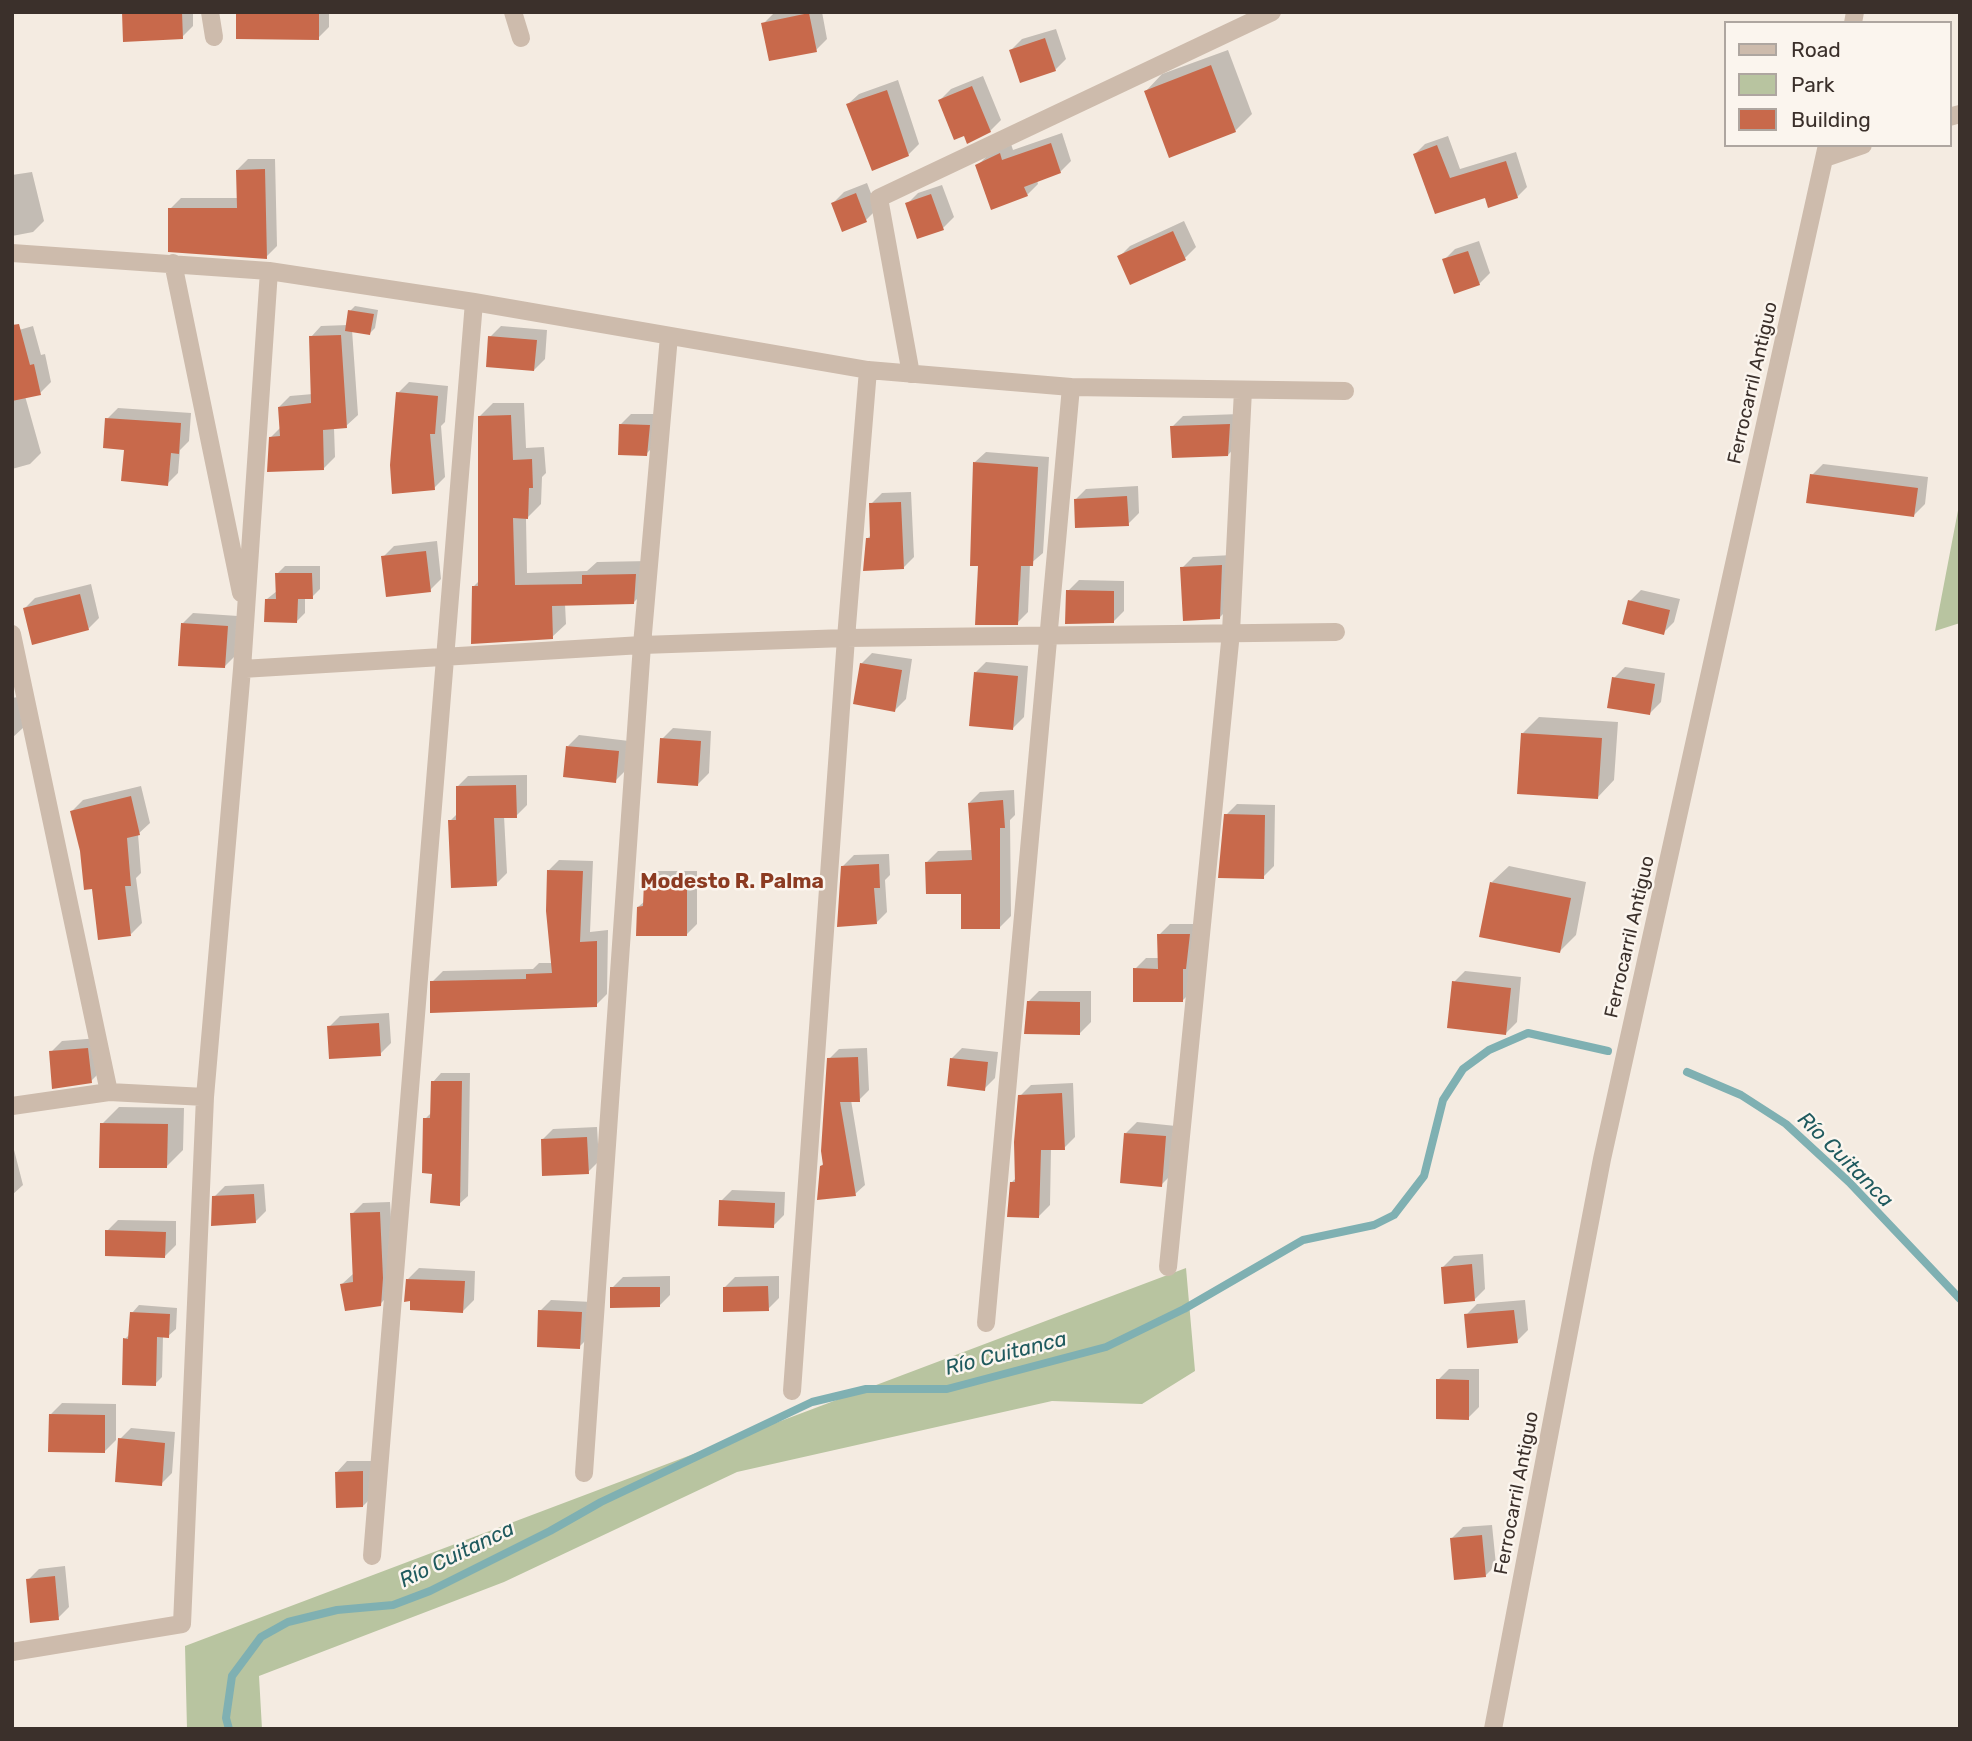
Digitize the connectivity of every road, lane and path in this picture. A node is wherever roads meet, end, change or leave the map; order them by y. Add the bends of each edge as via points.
1 (210, 12) edge
2 (513, 12) edge
3 (1272, 12) edge
4 (214, 37) dead end
5 (521, 38) dead end
6 (1852, 147) edge
7 (1826, 152) edge
8 (12, 253) edge
9 (173, 263) junction
10 (269, 271) junction
11 (474, 302) junction
12 (669, 336) junction
13 (868, 370) junction
14 (911, 374) junction
15 (1071, 387) junction
16 (1243, 390) junction
17 (1345, 391) dead end
18 (246, 613) junction
19 (1231, 632) junction
20 (1336, 632) dead end
21 (12, 634) edge
22 (1048, 634) junction
23 (846, 638) junction
24 (642, 645) junction
25 (444, 657) junction
26 (242, 669) junction
27 (109, 1092) junction
28 (205, 1097) junction
29 (12, 1106) edge
30 (1167, 1267) dead end
31 (986, 1323) dead end
32 (792, 1391) dead end
33 (584, 1473) dead end
34 (372, 1556) dead end
35 (12, 1652) edge
36 (1493, 1729) edge

1 - 4 street
2 - 5 street
3 - 14 street via 878,198
6 - 7 street
7 - 36 street, Ferrocarril Antiguo via 1602,1159
8 - 9 street
9 - 10 street
9 - 18 street
10 - 11 street
10 - 18 street
11 - 12 street
11 - 25 street
12 - 13 street
12 - 24 street
13 - 14 street
13 - 23 street
14 - 15 street
15 - 16 street
15 - 22 street
16 - 17 street
16 - 19 street
18 - 26 street
19 - 20 street
19 - 22 street
19 - 30 street
21 - 27 street
22 - 23 street
22 - 31 street
23 - 24 street
23 - 32 street
24 - 25 street
24 - 33 street
25 - 26 street
25 - 34 street
26 - 28 street
27 - 28 street
27 - 29 street
28 - 35 street via 182,1624

